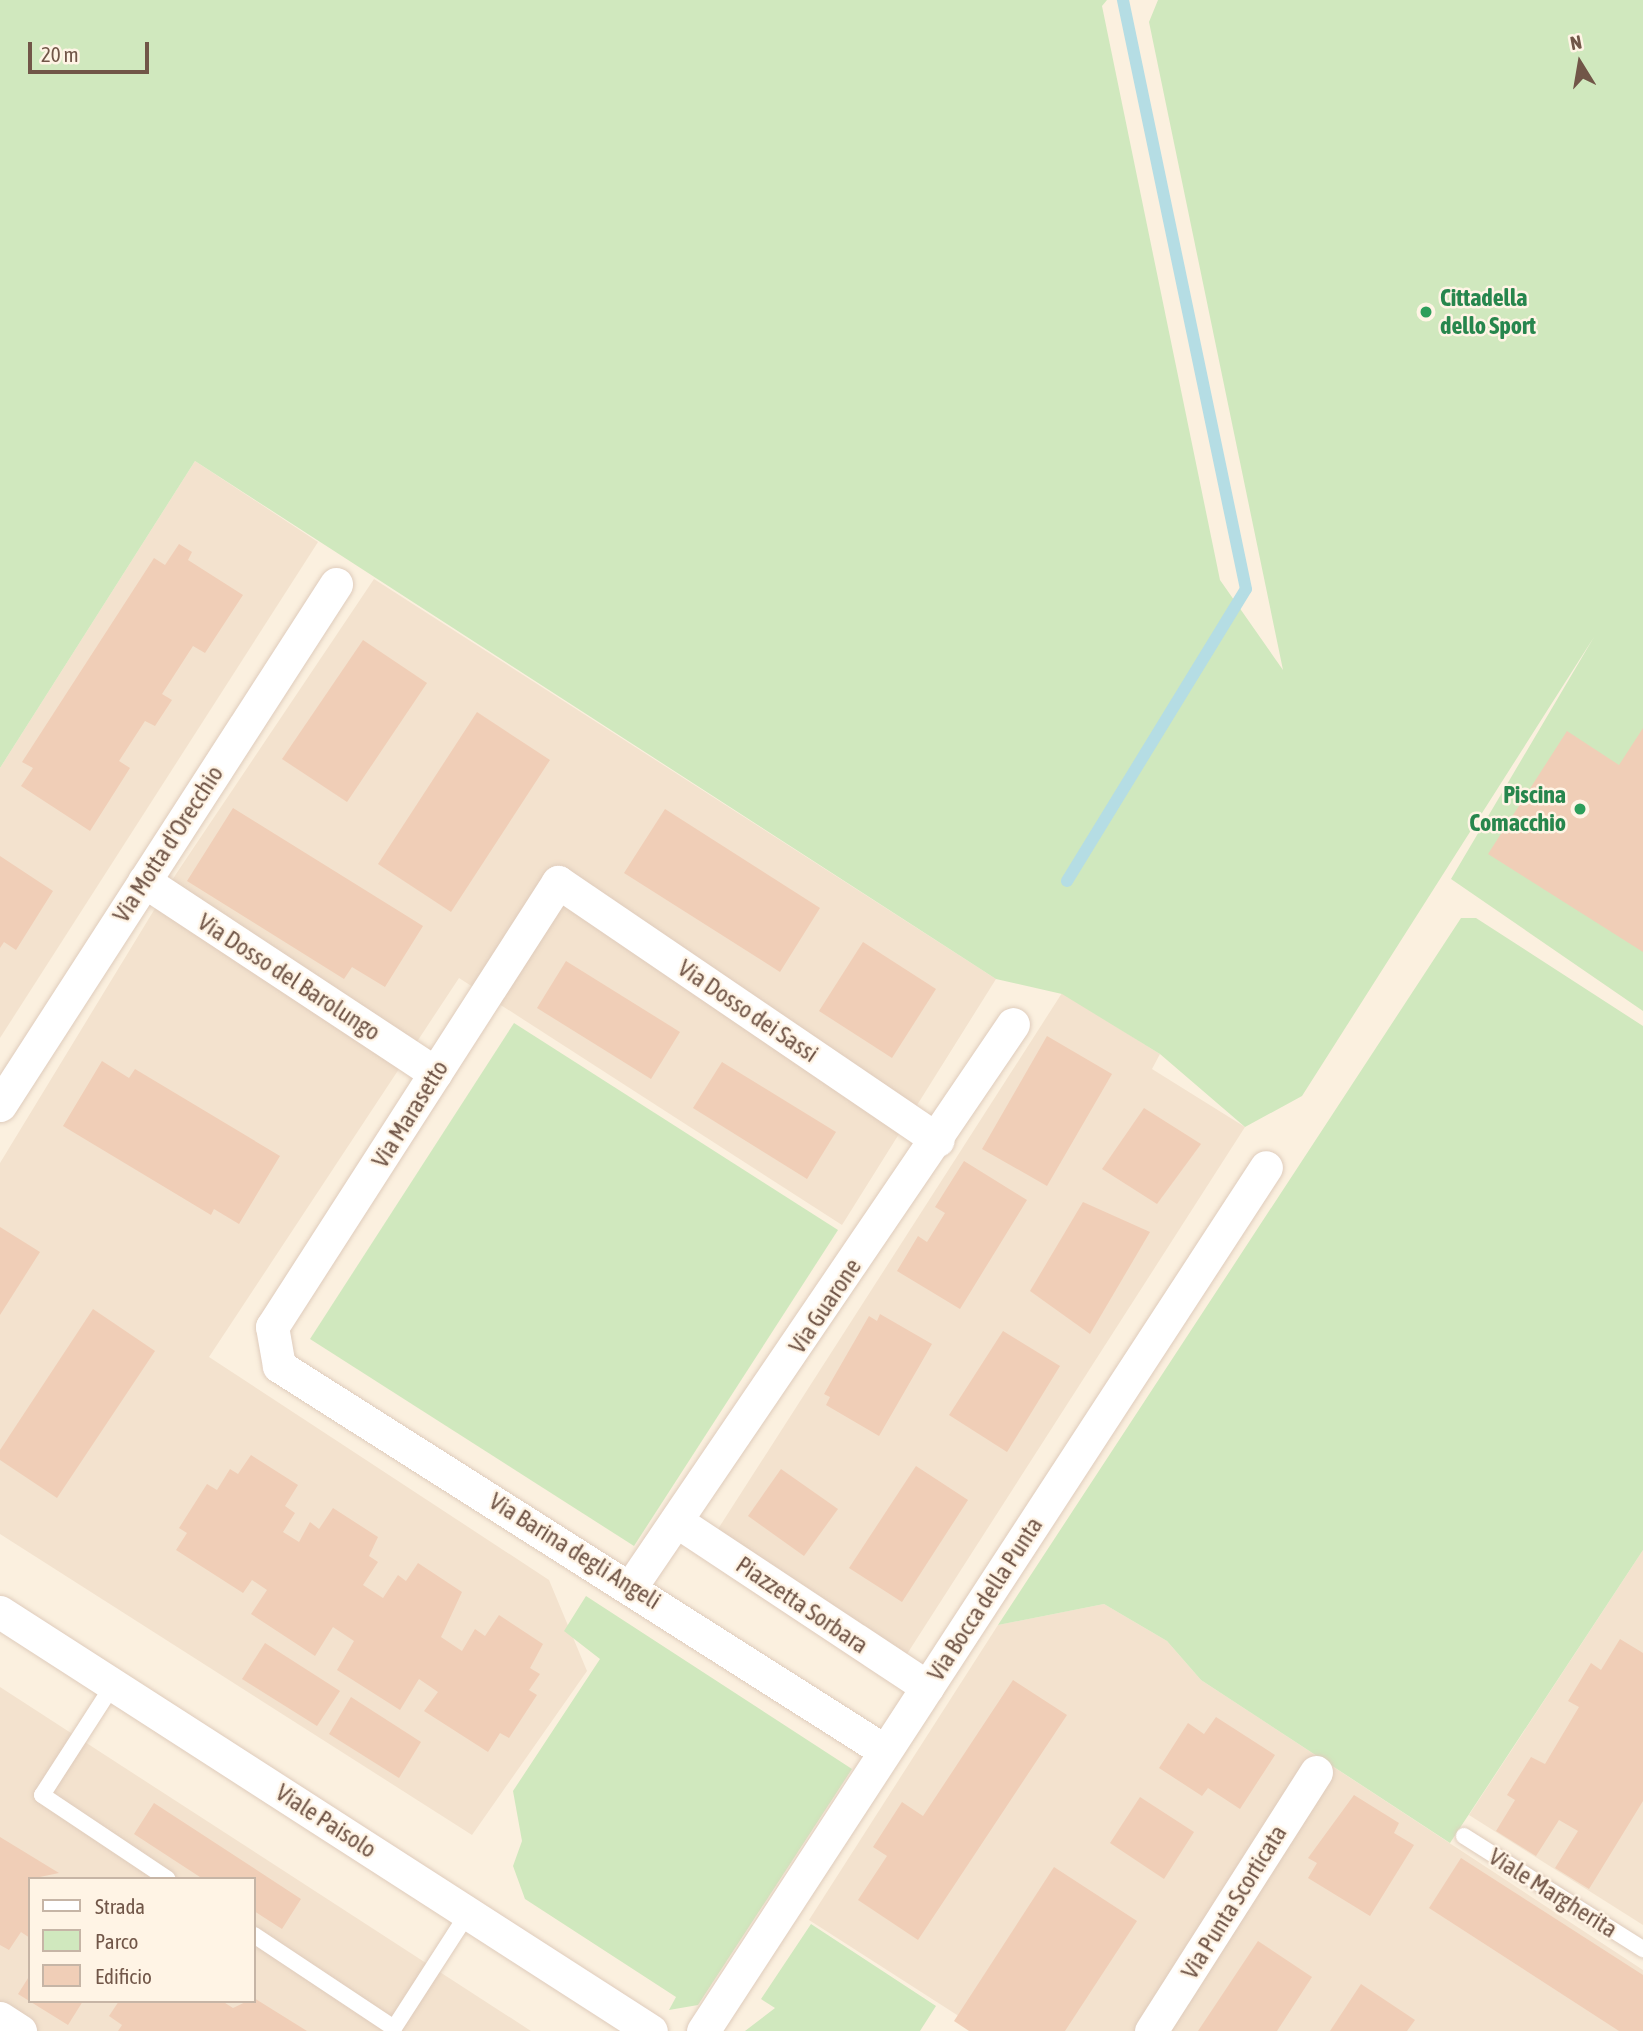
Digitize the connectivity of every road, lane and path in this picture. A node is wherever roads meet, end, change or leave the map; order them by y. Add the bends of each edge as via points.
1 (336, 584) dead end
2 (144, 881) junction
3 (558, 882) joint
4 (1013, 1024) dead end
5 (435, 1073) junction
6 (0, 1105) edge
7 (938, 1140) junction
8 (1266, 1167) dead end
9 (271, 1348) joint
10 (678, 1522) junction
11 (632, 1585) junction
12 (0, 1612) edge
13 (113, 1685) junction
14 (927, 1687) junction
15 (885, 1751) junction
16 (1316, 1772) dead end
17 (1464, 1836) dead end
18 (165, 1877) edge
19 (468, 1913) junction
20 (256, 1936) edge
21 (1643, 1950) edge
22 (0, 2018) edge
23 (20, 2031) edge
24 (651, 2031) edge
25 (703, 2031) edge
26 (1151, 2031) edge

1 - 2 street, Via Motta d'Orecchio
2 - 5 street, Via Dosso del Barolungo
2 - 6 street, Via Motta d'Orecchio
3 - 5 street, Via Marasetto
3 - 7 street, Via Dosso dei Sassi
4 - 7 street, Via Guarone
5 - 9 street, Via Marasetto via 272,1327
7 - 10 street, Via Guarone
8 - 14 street, Via Bocca della Punta
9 - 11 street, Via Barina degli Angeli via 279,1366
10 - 11 street, Via Guarone
10 - 14 street, Piazzetta Sorbara
11 - 15 street, Via Barina degli Angeli
12 - 13 street, Viale Paisolo
13 - 18 lane via 42,1796
13 - 19 street, Viale Paisolo
14 - 15 street, Via Bocca della Punta
15 - 25 street, Via Bocca della Punta
16 - 26 street, Via Punta Scorticata
17 - 21 lane, Viale Margherita
19 - 20 lane via 394,2028
19 - 24 street, Viale Paisolo
22 - 23 street

